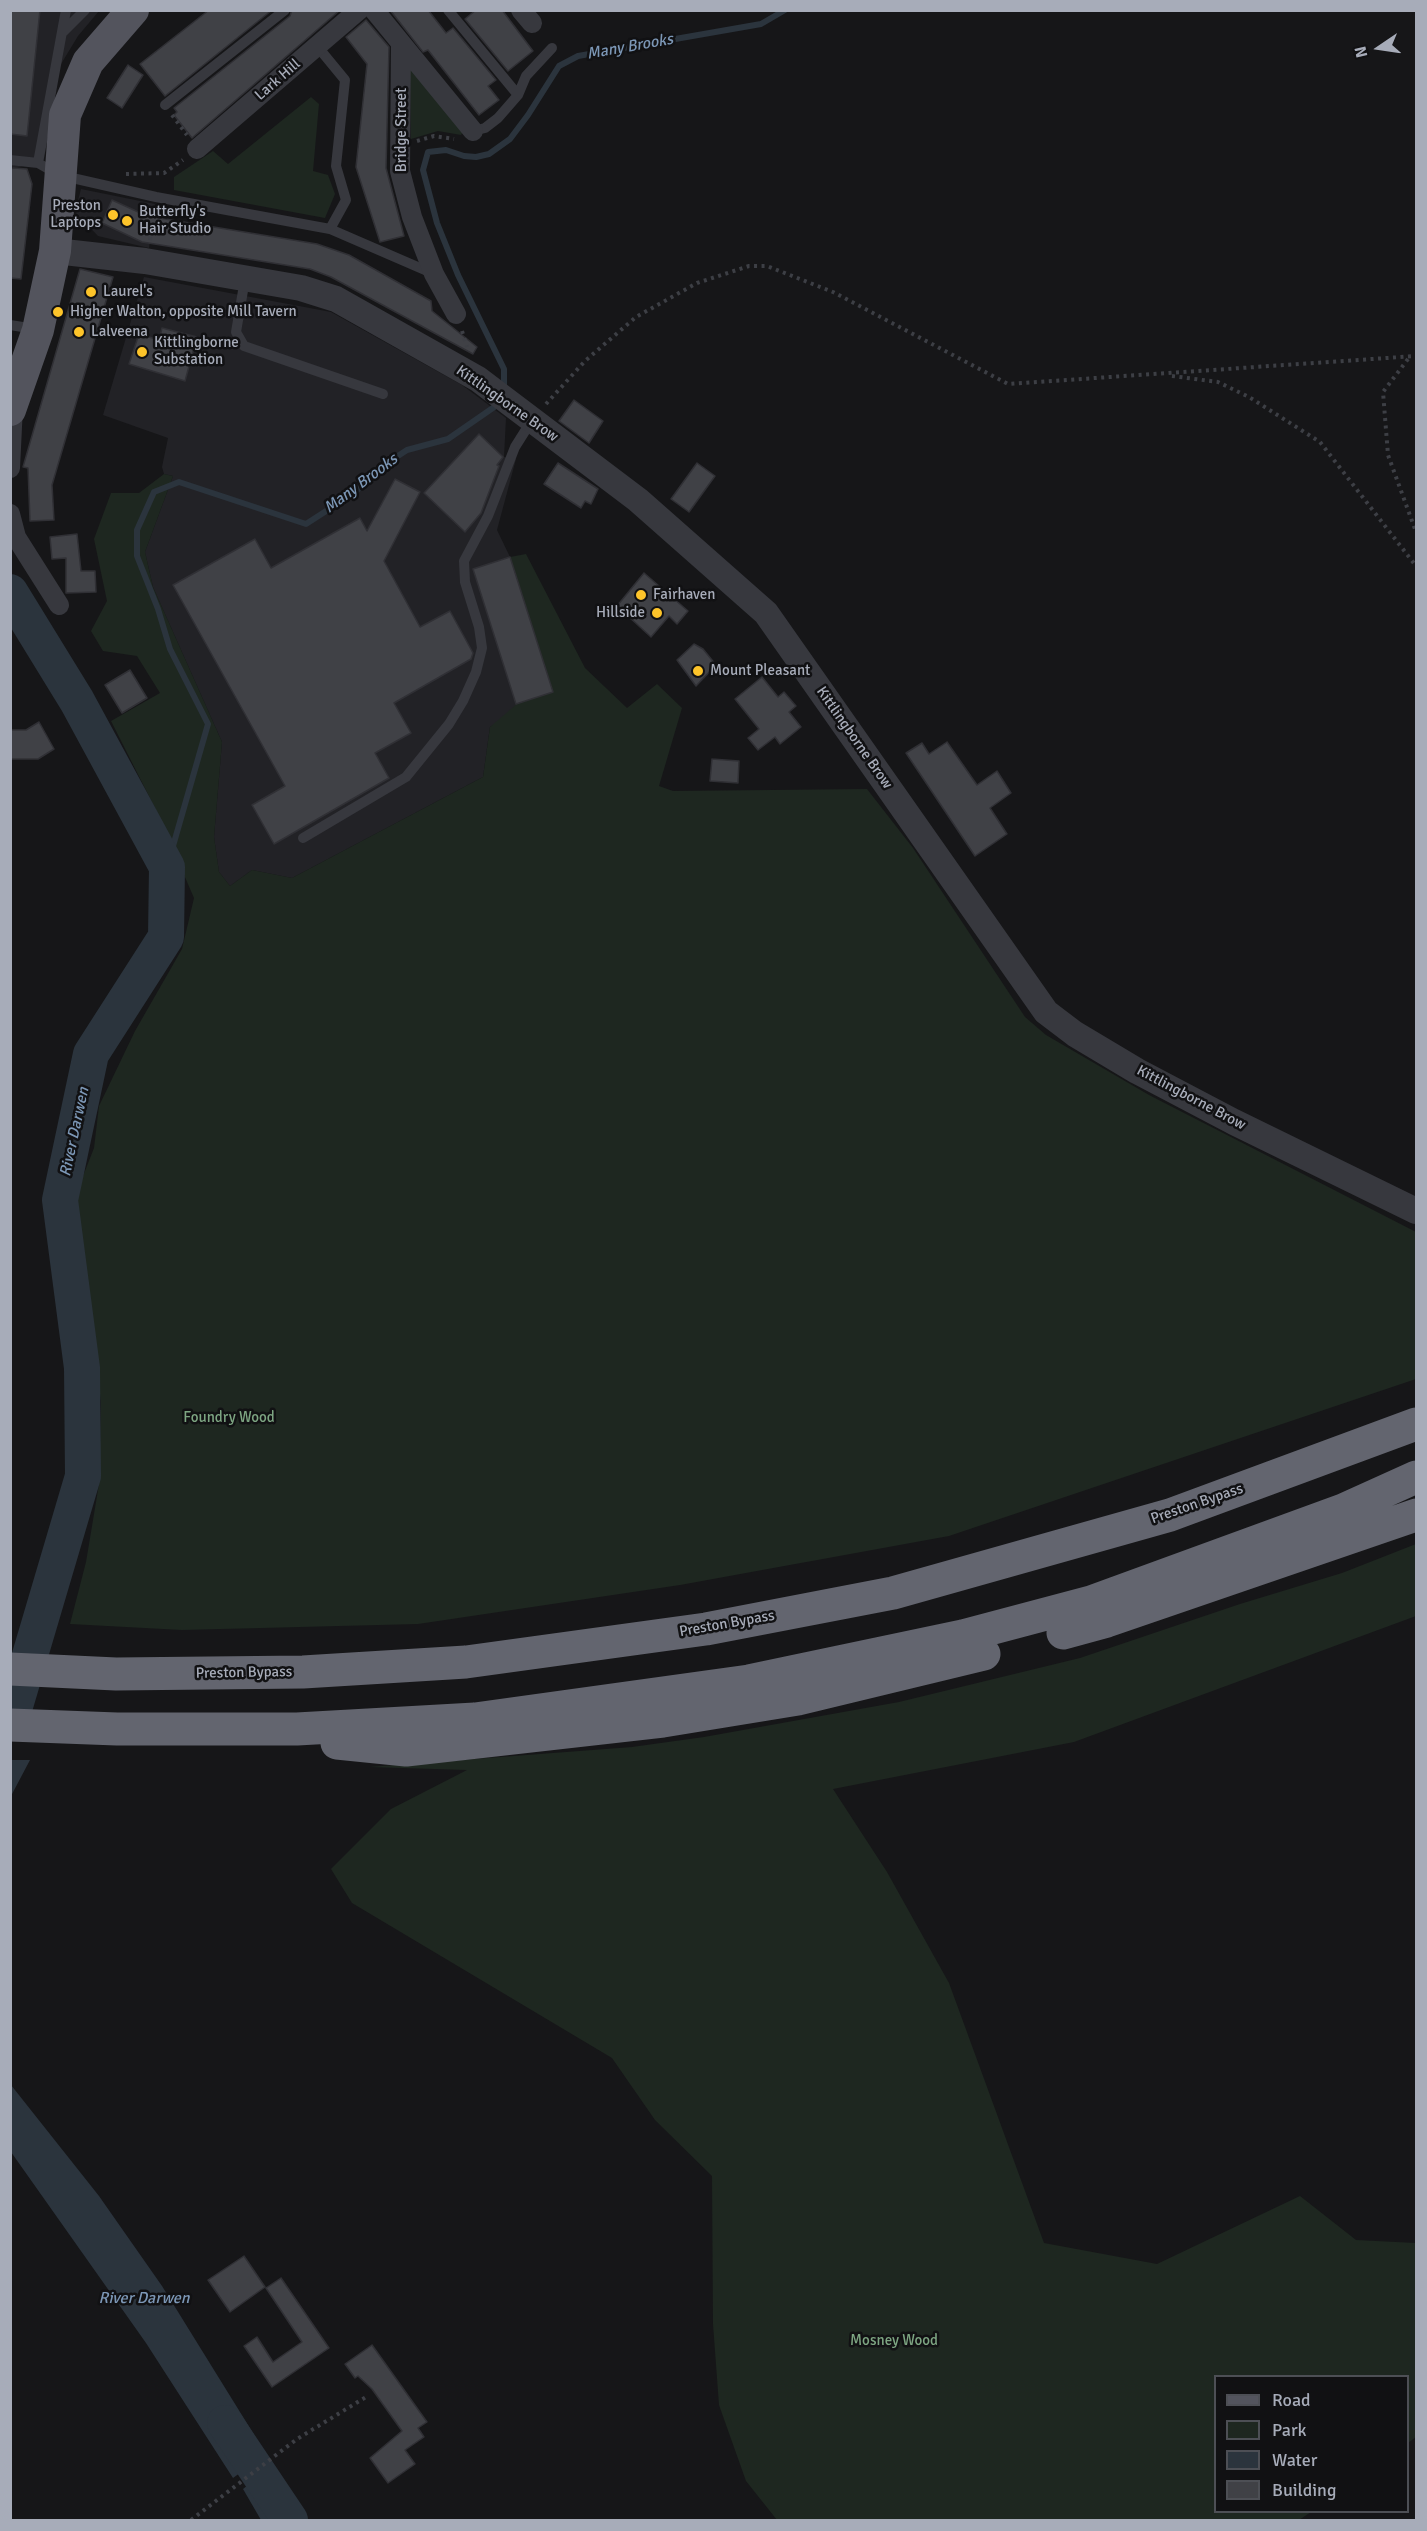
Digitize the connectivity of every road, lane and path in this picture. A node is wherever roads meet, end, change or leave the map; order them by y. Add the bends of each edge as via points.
1 (66, 10) edge
2 (85, 10) edge
3 (133, 10) edge
4 (285, 10) edge
5 (359, 10) edge
6 (374, 10) edge
7 (448, 10) edge
8 (62, 33) junction
9 (401, 44) junction
10 (317, 46) junction
11 (552, 48) dead end
12 (518, 95) junction
13 (165, 105) joint
14 (473, 131) junction
15 (403, 147) junction
16 (197, 149) junction
17 (10, 160) edge
18 (49, 169) junction
19 (160, 173) junction
20 (115, 174) dead end
21 (156, 196) junction
22 (330, 229) junction
23 (55, 251) junction
24 (145, 261) junction
25 (434, 274) junction
26 (245, 279) junction
27 (456, 314) dead end
28 (24, 327) edge
29 (1416, 356) edge
30 (1408, 359) junction
31 (1165, 375) junction
32 (383, 393) dead end
33 (12, 408) edge
34 (532, 420) junction
35 (10, 468) edge
36 (10, 514) edge
37 (1416, 532) edge
38 (1416, 566) edge
39 (59, 605) dead end
40 (303, 838) dead end
41 (1416, 1211) edge
42 (1416, 1424) edge
43 (1416, 1477) edge
44 (1416, 1515) edge
45 (10, 1669) edge
46 (10, 1725) edge
47 (204, 1729) junction
48 (366, 2397) dead end
49 (191, 2520) edge

1 - 8 lane
2 - 8 lane
3 - 18 main road via 88,62 65,114
4 - 13 lane
5 - 10 street, Lark Hill
6 - 9 street, Bridge Street
7 - 12 lane
8 - 18 lane
9 - 14 street, Bridge Street
9 - 15 street, Bridge Street
10 - 16 street, Lark Hill
10 - 22 lane via 345,80 336,166 346,200
11 - 12 lane via 526,76
12 - 14 lane via 485,129
13 - 16 path
14 - 15 path via 469,141 434,136
15 - 25 street, Bridge Street via 400,171 412,217
16 - 19 path
17 - 18 lane
18 - 21 lane
18 - 23 main road
19 - 20 path
19 - 21 path
21 - 22 lane
21 - 24 path
22 - 25 lane
23 - 24 street, Kittlingborne Brow
23 - 28 main road
24 - 26 street, Kittlingborne Brow
25 - 27 street, Bridge Street
26 - 32 lane via 236,332 244,346
26 - 34 street, Kittlingborne Brow via 301,288 336,299 478,379
28 - 33 main road
29 - 30 path
30 - 31 path via 1207,369
30 - 37 path via 1383,392 1388,455
31 - 34 path via 1008,384 833,292 767,266 749,266 697,283 636,317 585,361
31 - 38 path via 1218,382 1320,442
33 - 35 street
34 - 40 lane via 515,447 488,516 464,561 465,582 482,648 463,700 449,724 406,777
34 - 41 street, Kittlingborne Brow via 638,500 766,613 1046,1012 1137,1071
36 - 39 street via 16,537
42 - 45 highway, Preston Bypass via 1170,1515 893,1593 729,1625 466,1662 303,1672 116,1674
43 - 47 highway via 1343,1509 1091,1602 963,1636 749,1681 475,1719 297,1729
44 - 47 highway via 1107,1621 798,1699 663,1721 406,1750
46 - 47 highway
48 - 49 path via 290,2446

